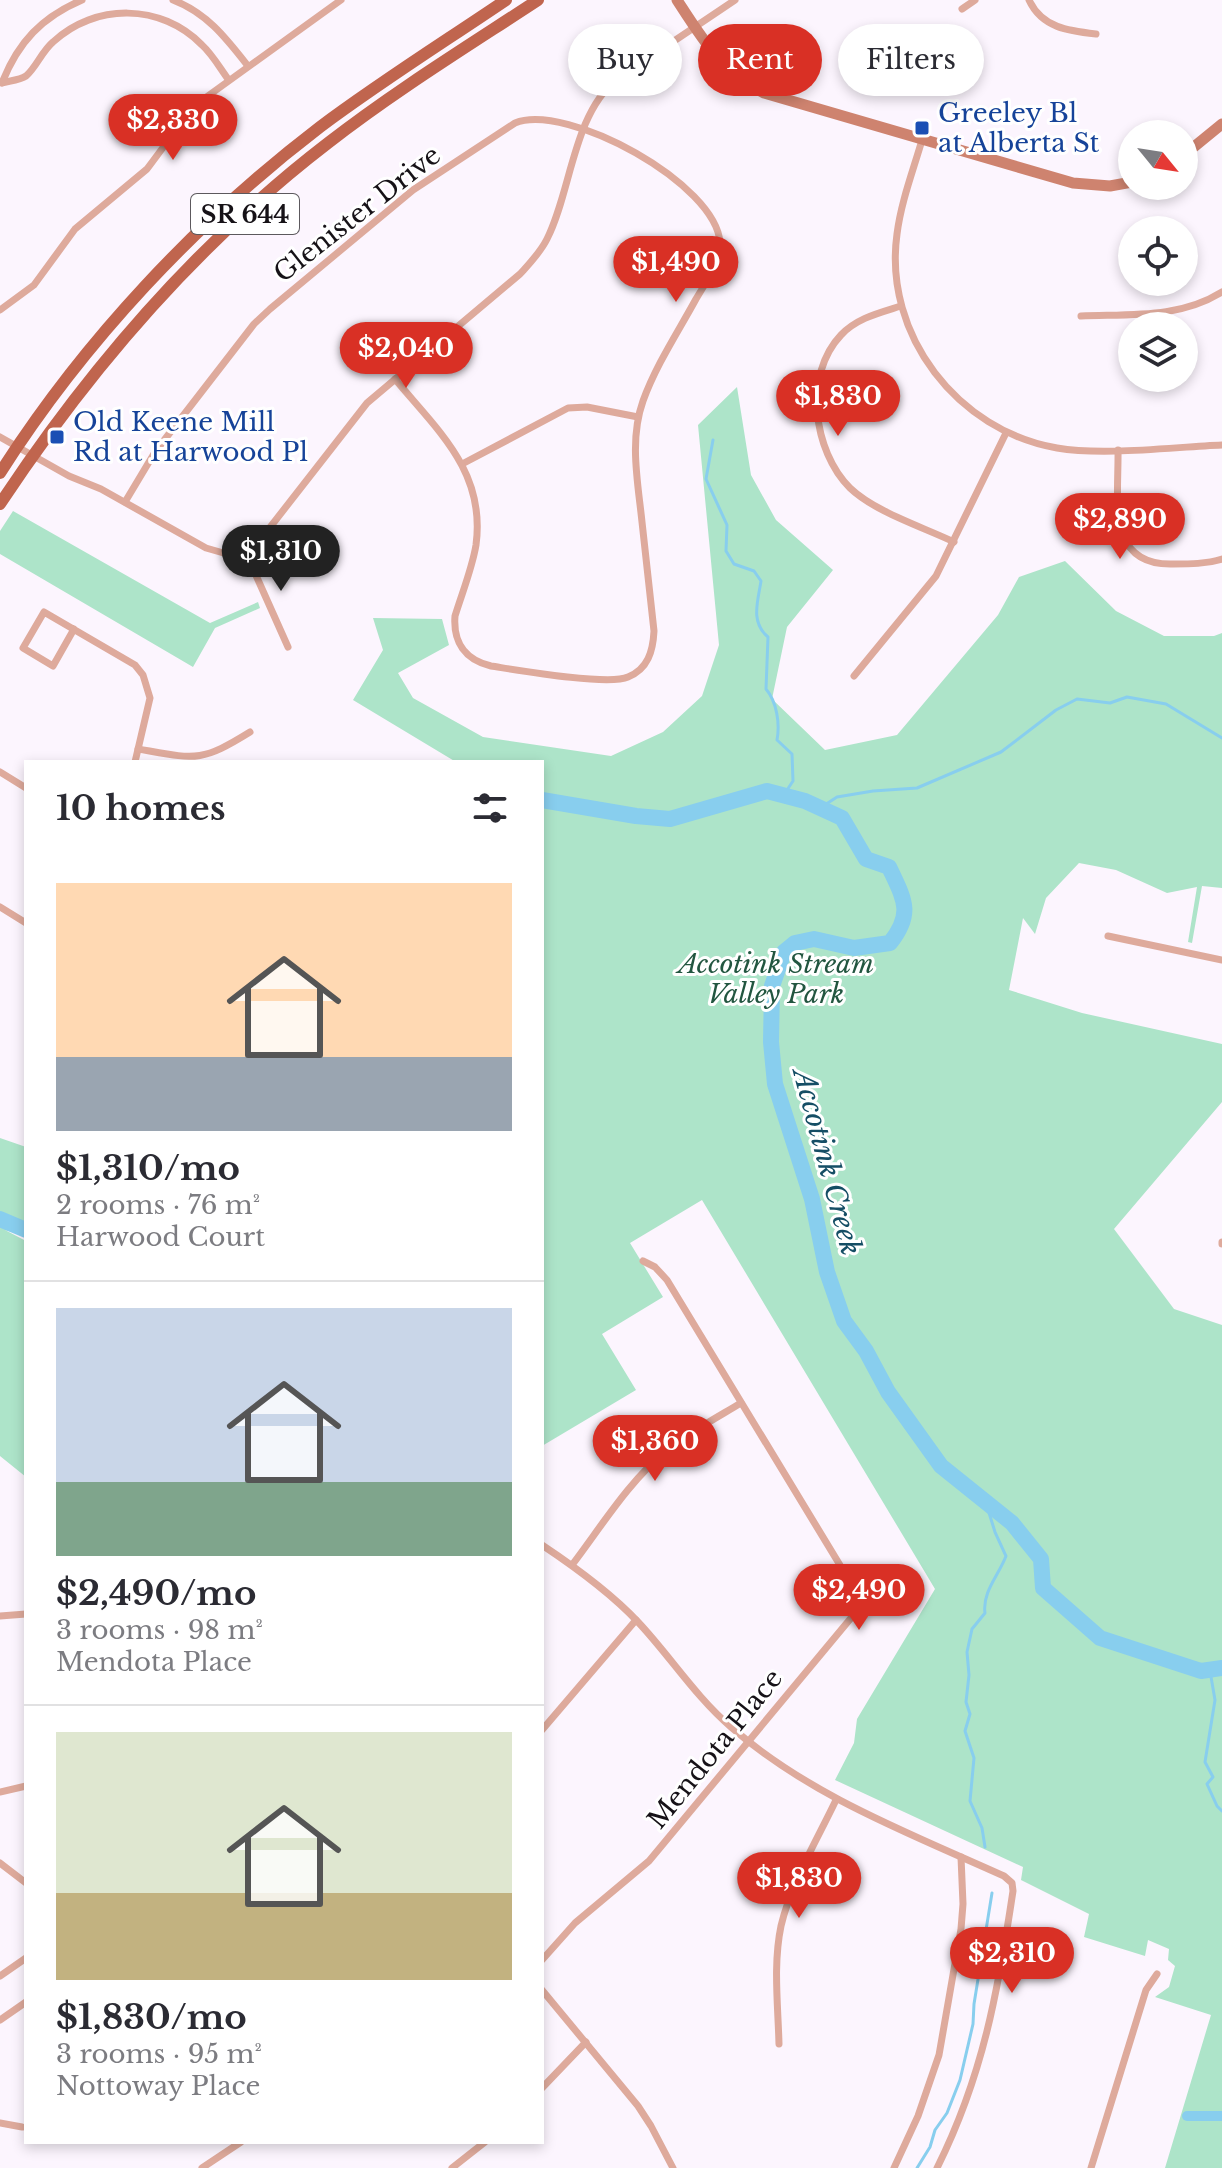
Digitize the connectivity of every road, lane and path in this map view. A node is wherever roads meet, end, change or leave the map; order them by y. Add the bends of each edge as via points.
1 (82, 0) edge
2 (173, 0) edge
3 (341, 0) edge
4 (506, 0) edge
5 (538, 0) edge
6 (677, 0) edge
7 (735, 0) edge
8 (975, 0) edge
9 (1029, 0) edge
10 (962, 9) dead end
11 (695, 27) junction
12 (1096, 34) dead end
13 (248, 66) junction
14 (228, 79) junction
15 (1222, 124) edge
16 (584, 131) junction
17 (922, 140) junction
18 (1198, 144) edge
19 (1118, 185) edge
20 (1222, 292) edge
21 (901, 306) junction
22 (0, 310) edge
23 (1081, 316) dead end
24 (395, 379) junction
25 (638, 417) junction
26 (1006, 433) junction
27 (0, 437) edge
28 (1222, 445) edge
29 (17, 446) junction
30 (1118, 450) junction
31 (32, 456) junction
32 (464, 463) junction
33 (0, 473) edge
34 (125, 502) junction
35 (0, 504) edge
36 (954, 542) junction
37 (246, 553) junction
38 (1222, 559) edge
39 (74, 629) junction
40 (288, 647) dead end
41 (854, 676) dead end
42 (250, 732) dead end
43 (138, 749) junction
44 (135, 760) edge
45 (0, 772) edge
46 (24, 787) edge
47 (0, 907) edge
48 (24, 922) edge
49 (1108, 936) dead end
50 (1222, 960) edge
51 (643, 1261) dead end
52 (741, 1403) junction
53 (544, 1546) edge
54 (572, 1565) junction
55 (24, 1614) edge
56 (0, 1616) edge
57 (636, 1620) junction
58 (544, 1728) edge
59 (747, 1740) junction
60 (24, 1786) edge
61 (0, 1792) edge
62 (836, 1800) junction
63 (961, 1857) junction
64 (0, 1863) edge
65 (24, 1881) edge
66 (544, 1958) edge
67 (24, 1959) edge
68 (1157, 1974) dead end
69 (0, 1976) edge
70 (544, 1992) edge
71 (24, 2003) edge
72 (0, 2020) edge
73 (586, 2042) junction
74 (779, 2044) dead end
75 (544, 2086) edge
76 (0, 2123) edge
77 (22, 2127) dead end
78 (238, 2144) edge
79 (482, 2144) edge
80 (202, 2168) edge
81 (452, 2168) edge
82 (673, 2168) edge
83 (894, 2168) edge
84 (937, 2168) edge
85 (1091, 2168) edge

1 - 14 street via 59,9 37,27 11,60 2,83 25,76 53,41 89,18 126,12 182,28 203,45
2 - 13 street via 206,18
3 - 13 street
4 - 29 main road, SR 644 via 319,128 225,208 112,324
5 - 31 main road, SR 644 via 363,117 259,201 150,310
6 - 11 street
7 - 11 street
8 - 10 street
9 - 12 street via 1055,27
11 - 16 street via 608,87
11 - 17 street via 722,65 755,89
13 - 14 street
14 - 22 street via 194,106 147,169 75,229 34,285
15 - 18 street
16 - 24 street via 539,252
16 - 25 street, Glenister Drive via 645,157 710,213 720,242 715,266 652,379
16 - 34 street, Glenister Drive via 524,119 413,190 254,324 155,452
17 - 19 street via 1073,183
17 - 21 street via 897,236
20 - 23 street via 1168,313
21 - 26 street via 918,348 940,380 968,408
21 - 36 street via 858,322 831,348 818,385 821,433 834,467 855,492
24 - 32 street, Glenister Drive
24 - 37 street via 367,403
25 - 32 street via 568,408
25 - 32 street, Glenister Drive via 635,461 654,631 650,657 628,678 491,666 466,654 456,639 455,616 477,530
26 - 30 street via 1057,448
26 - 36 street
27 - 29 street
28 - 30 street
29 - 31 street
29 - 33 main road, SR 644
30 - 38 street via 1120,529 1133,553 1156,565
31 - 34 street
31 - 35 main road, SR 644
34 - 37 street via 206,548
36 - 41 street via 929,585
37 - 40 street
39 - 39 street via 44,612 23,648 53,666
39 - 43 street via 143,675 150,698
42 - 43 street via 202,757
43 - 44 street
45 - 46 street
47 - 48 street
49 - 50 street
51 - 52 street, Mendota Place via 667,1280
52 - 54 street via 658,1458
52 - 59 street, Mendota Place via 856,1597 851,1618
53 - 54 street
54 - 57 street
55 - 56 street
57 - 58 street
57 - 59 street via 702,1699
59 - 62 street
59 - 66 street, Mendota Place via 649,1861 575,1923
60 - 61 street
62 - 63 street
62 - 74 street via 781,1927
63 - 83 street via 961,1929 939,2055
63 - 84 street via 1010,1879 1013,1891 985,2046 966,2106
64 - 65 street
67 - 69 street
68 - 85 street via 1146,1990
70 - 73 street
71 - 72 street
73 - 75 street
73 - 82 street via 651,2126
76 - 77 street
78 - 80 street
79 - 81 street

